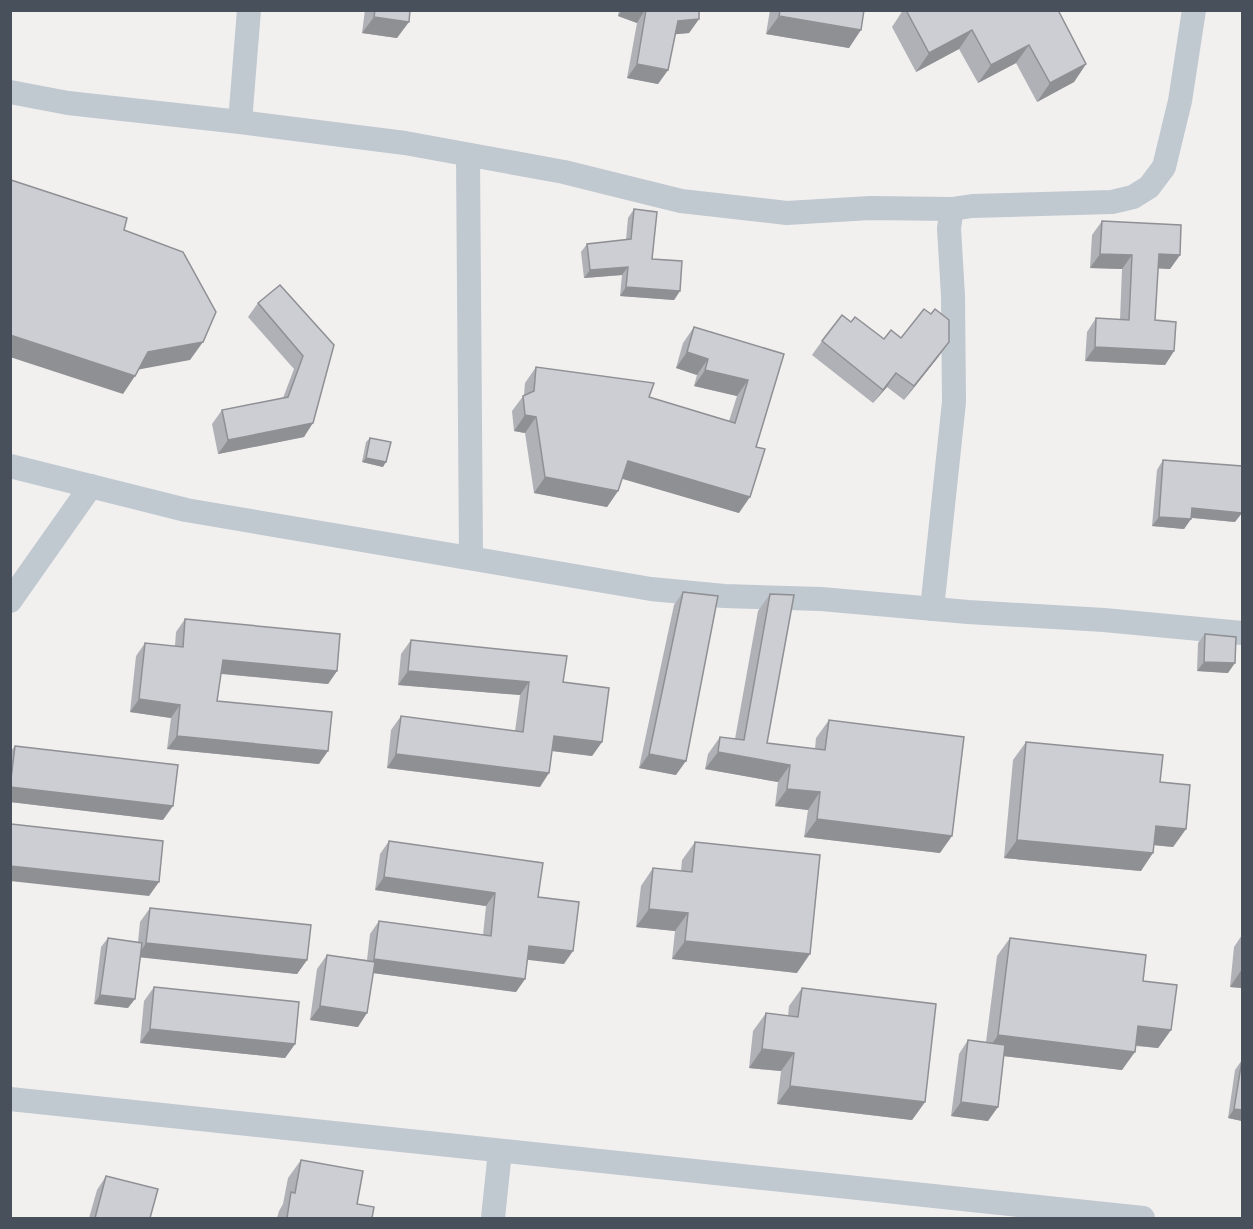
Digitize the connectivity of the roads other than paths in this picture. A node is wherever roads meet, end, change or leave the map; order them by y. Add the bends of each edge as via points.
1 (249, 10) edge
2 (1194, 10) edge
3 (10, 92) edge
4 (240, 122) junction
5 (468, 155) junction
6 (952, 209) junction
7 (10, 466) edge
8 (90, 486) junction
9 (471, 557) junction
10 (10, 601) edge
11 (932, 609) junction
12 (1242, 633) edge
13 (10, 1099) edge
14 (500, 1151) junction
15 (493, 1218) edge
16 (1143, 1218) edge

1 - 4 street
2 - 6 street via 1180,101 1164,167 1149,187 1133,197 1112,202
3 - 4 street via 68,103
4 - 5 street
5 - 6 street via 564,172 681,201 787,213
5 - 9 street
6 - 11 street via 949,228 954,402
7 - 8 street
8 - 9 street via 186,510
8 - 10 street
9 - 11 street via 651,589
11 - 12 street
13 - 14 street
14 - 15 street
14 - 16 street

